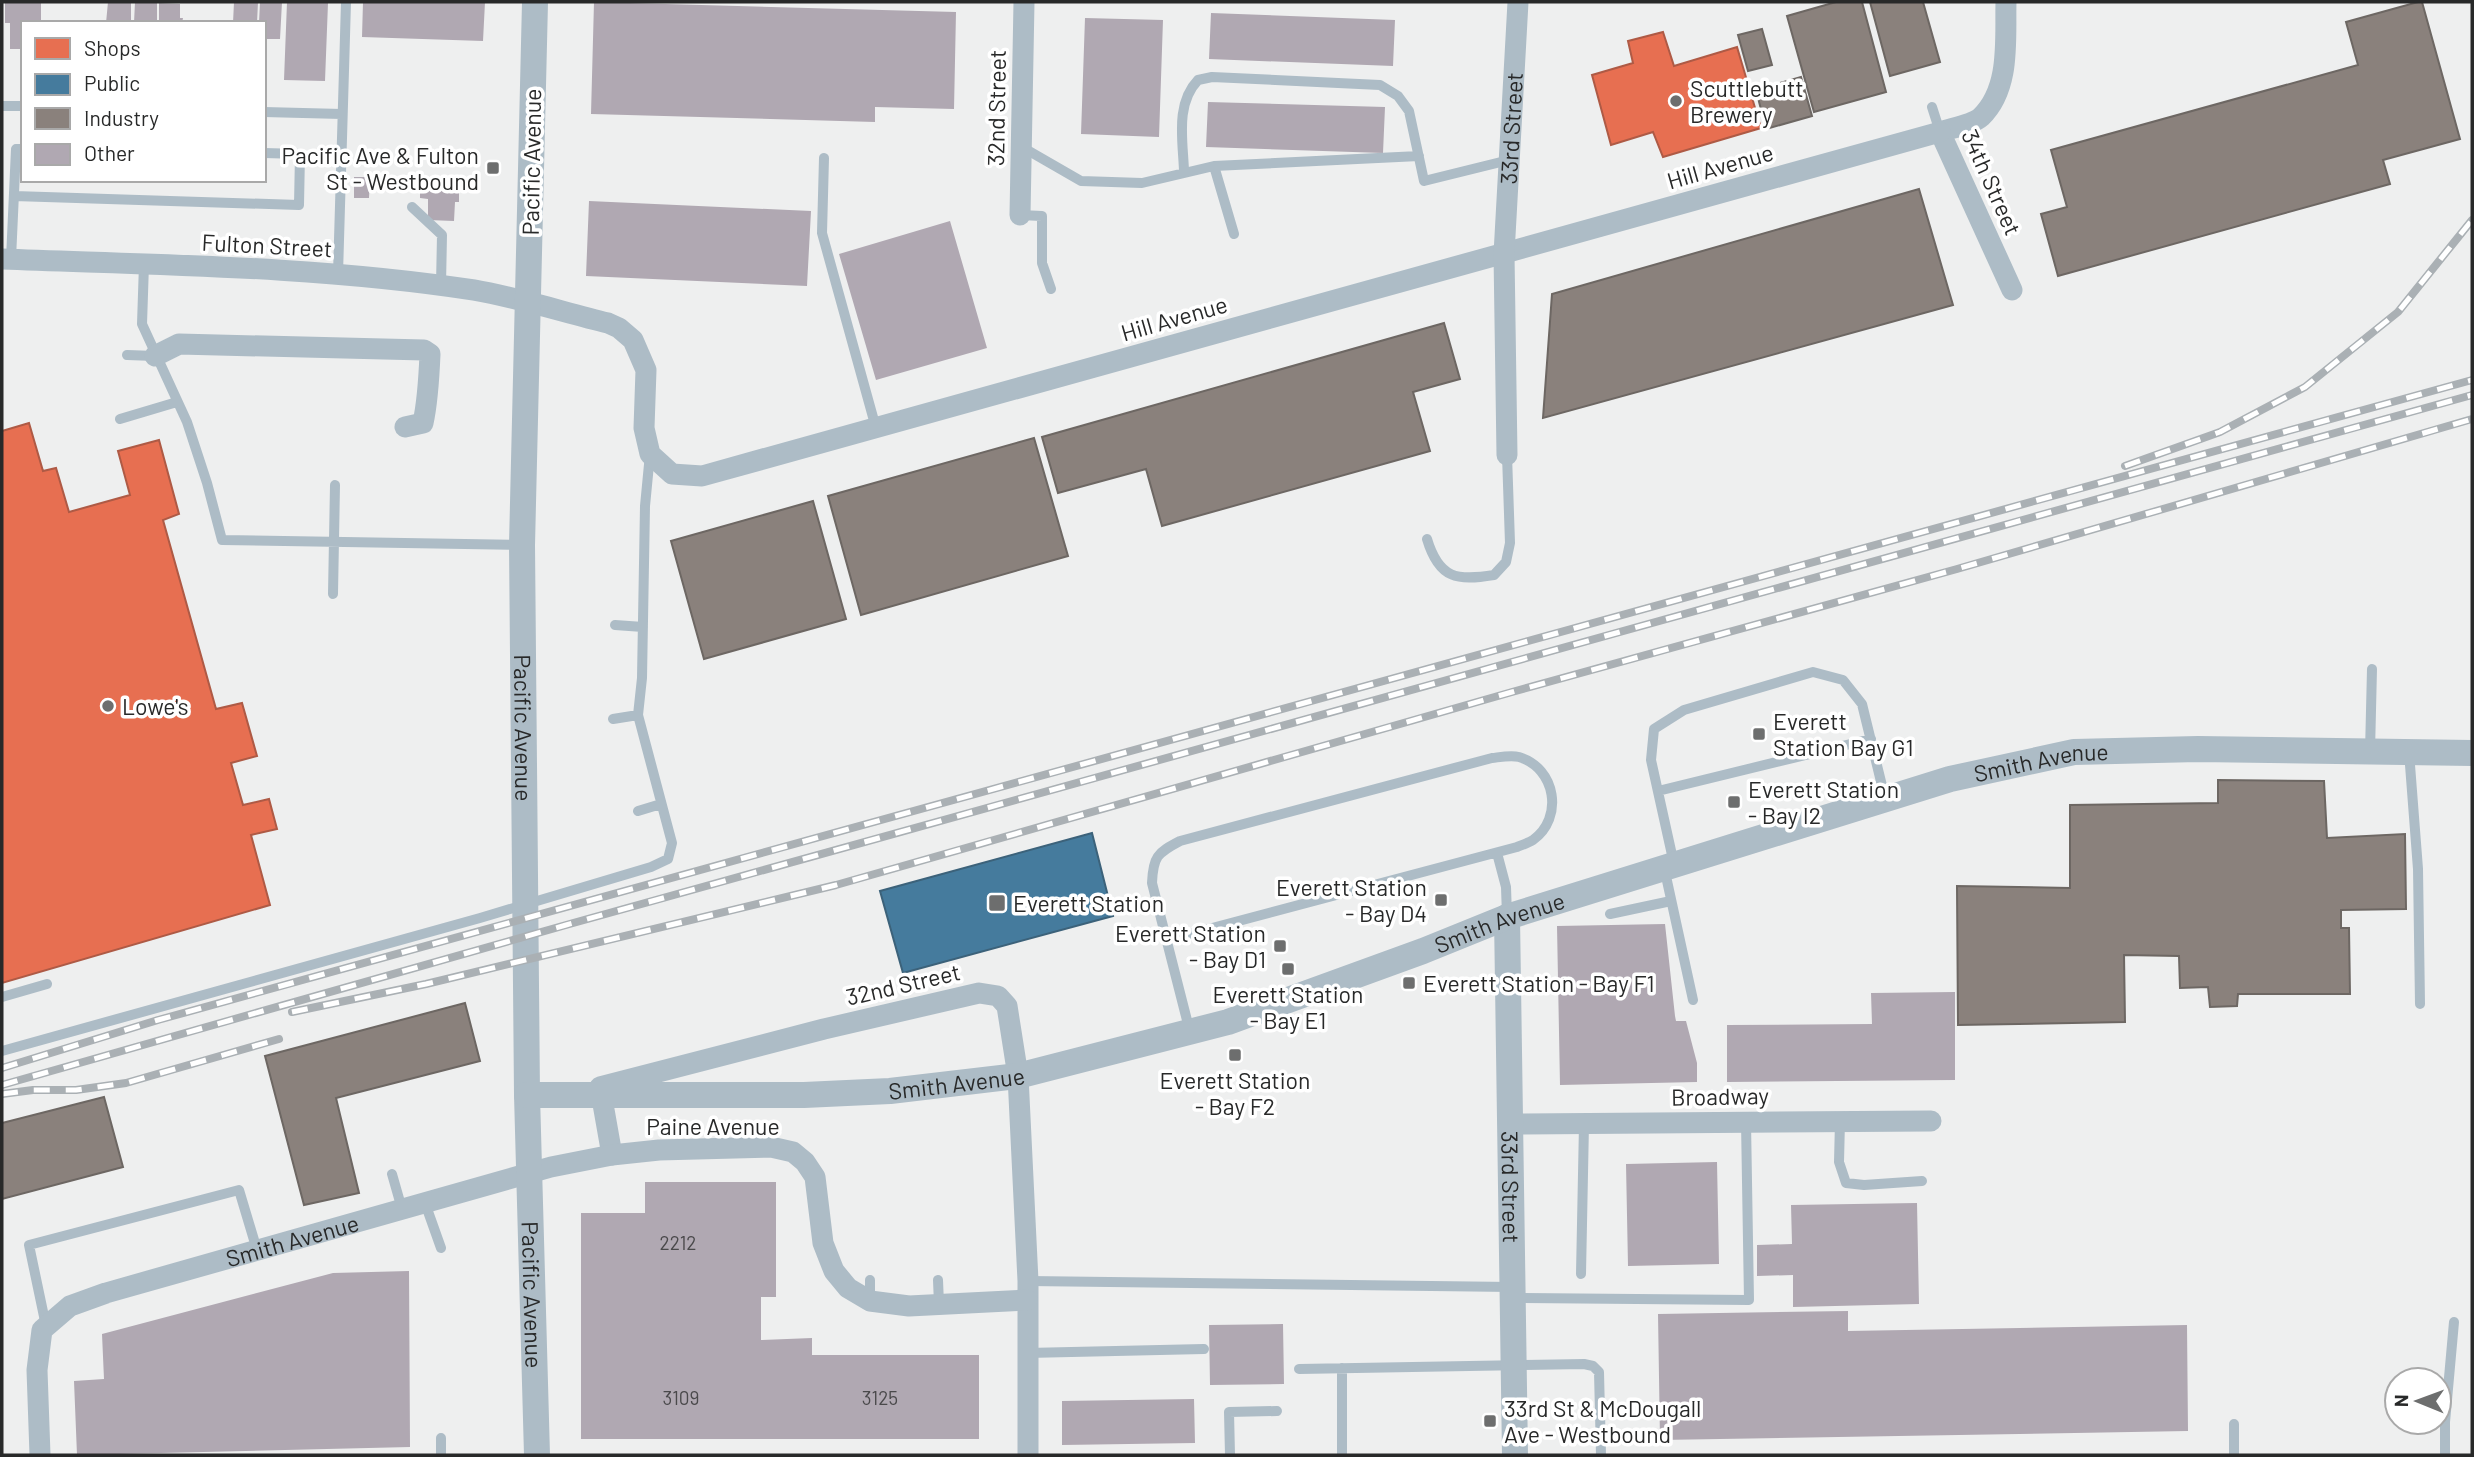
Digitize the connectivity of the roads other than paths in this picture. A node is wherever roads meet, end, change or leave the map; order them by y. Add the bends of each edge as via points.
1 (346, 2) edge
2 (535, 2) edge
3 (1024, 2) edge
4 (1518, 2) edge
5 (2006, 2) edge
6 (2, 106) edge
7 (21, 106) edge
8 (1932, 107) dead end
9 (266, 112) edge
10 (342, 114) junction
11 (1940, 132) junction
12 (1021, 147) junction
13 (21, 149) edge
14 (341, 151) junction
15 (355, 152) dead end
16 (266, 153) edge
17 (1419, 156) junction
18 (824, 158) dead end
19 (1509, 160) junction
20 (1214, 166) junction
21 (1184, 171) junction
22 (14, 196) junction
23 (412, 207) dead end
24 (1020, 215) joint
25 (1234, 234) dead end
26 (1504, 254) junction
27 (7, 259) edge
28 (144, 264) junction
29 (338, 274) junction
30 (442, 285) junction
31 (1051, 289) dead end
32 (2012, 290) dead end
33 (528, 301) junction
34 (127, 355) dead end
35 (155, 356) junction
36 (177, 402) junction
37 (120, 419) dead end
38 (405, 427) dead end
39 (876, 428) junction
40 (650, 454) junction
41 (1507, 455) joint
42 (335, 485) dead end
43 (1427, 539) dead end
44 (335, 541) junction
45 (522, 545) junction
46 (333, 594) dead end
47 (615, 625) dead end
48 (643, 627) junction
49 (2372, 669) dead end
50 (638, 715) junction
51 (613, 719) dead end
52 (1871, 739) junction
53 (2370, 752) junction
54 (2409, 752) junction
55 (2472, 753) edge
56 (1658, 791) junction
57 (1886, 799) junction
58 (661, 804) junction
59 (638, 811) dead end
60 (1497, 853) junction
61 (1669, 866) junction
62 (1671, 901) junction
63 (1610, 914) dead end
64 (1507, 917) junction
65 (1167, 940) junction
66 (47, 984) dead end
67 (2, 997) edge
68 (1693, 1000) dead end
69 (2420, 1004) dead end
70 (1191, 1033) junction
71 (2, 1051) edge
72 (1018, 1076) junction
73 (527, 1095) junction
74 (1840, 1121) junction
75 (1931, 1121) dead end
76 (1746, 1122) junction
77 (1510, 1124) junction
78 (1584, 1124) junction
79 (612, 1155) junction
80 (551, 1167) joint
81 (392, 1174) dead end
82 (1922, 1181) dead end
83 (425, 1203) junction
84 (402, 1209) junction
85 (441, 1248) dead end
86 (257, 1250) junction
87 (1581, 1274) dead end
88 (938, 1280) dead end
89 (1028, 1291) junction
90 (1513, 1293) junction
91 (939, 1304) junction
92 (2454, 1322) dead end
93 (44, 1328) junction
94 (1204, 1349) dead end
95 (1027, 1353) junction
96 (1514, 1366) junction
97 (1342, 1368) junction
98 (1299, 1369) dead end
99 (1277, 1411) dead end
100 (2234, 1424) dead end
101 (441, 1438) dead end
102 (40, 1455) edge
103 (441, 1455) edge
104 (537, 1455) edge
105 (1028, 1455) edge
106 (1230, 1455) edge
107 (1342, 1455) edge
108 (1515, 1455) edge
109 (1601, 1455) edge
110 (2234, 1455) edge
111 (2445, 1455) edge

1 - 10 lane
2 - 33 street, Pacific Avenue
3 - 12 street, 32nd Street
4 - 19 street, 33rd Street
5 - 11 street, 34th Street via 2004,70 1994,97 1980,119
6 - 7 lane
8 - 11 lane
9 - 10 lane
10 - 14 lane
11 - 26 street, Hill Avenue
11 - 32 street, 34th Street
12 - 21 lane via 1081,181 1142,183
12 - 24 street, 32nd Street
13 - 22 lane via 16,149
14 - 15 lane
14 - 29 lane via 344,206
16 - 22 lane via 300,154 299,205
17 - 19 lane via 1424,181
17 - 20 lane
17 - 21 lane via 1409,111 1398,96 1380,85 1212,77 1198,80 1185,98
18 - 39 lane via 822,233
19 - 26 street, 33rd Street
20 - 21 lane
20 - 25 lane
22 - 27 lane
23 - 30 lane via 442,235
24 - 31 lane via 1042,216 1042,263
26 - 39 street, Hill Avenue
26 - 41 street, 33rd Street
27 - 28 street, Fulton Street
28 - 29 street, Fulton Street
28 - 35 lane via 142,324
29 - 30 street, Fulton Street
30 - 33 street, Fulton Street
33 - 40 street via 608,323 634,340 646,370 644,428
33 - 45 street, Pacific Avenue
34 - 35 lane
35 - 36 lane
35 - 38 street via 179,344 424,350 430,354 423,423
36 - 37 lane
36 - 44 lane via 222,540
39 - 40 street, Hill Avenue via 702,476 672,474
40 - 48 lane
41 - 43 lane via 1510,543 1506,562 1494,575 1467,579 1448,574
42 - 44 lane
44 - 45 lane
44 - 46 lane
45 - 73 street, Pacific Avenue
47 - 48 lane
48 - 50 lane
49 - 53 lane
50 - 51 lane
50 - 58 lane
52 - 56 lane
52 - 56 lane via 1862,704 1843,680 1813,672 1684,710 1654,729 1651,760
52 - 57 lane
53 - 54 street, Smith Avenue
53 - 57 street, Smith Avenue via 2074,752 1950,779
54 - 55 street, Smith Avenue
54 - 69 lane via 2418,869
56 - 61 lane
57 - 61 street, Smith Avenue
58 - 59 lane
58 - 71 lane via 672,843 668,859 651,867
60 - 64 lane via 1506,887
60 - 65 lane
60 - 65 lane via 1532,841 1546,826 1553,807 1543,773 1516,756 1492,758 1180,841 1161,851 1153,864 1152,883
61 - 62 lane
61 - 64 street, Smith Avenue
62 - 63 lane
62 - 68 lane
64 - 70 street, Smith Avenue via 1266,1010
64 - 77 street, 33rd Street
65 - 70 lane
66 - 67 lane
70 - 72 street, Smith Avenue
72 - 73 street, Smith Avenue via 890,1091 804,1095
72 - 79 street, 32nd Street via 1007,1006 998,996 979,993 600,1087
72 - 89 street, 32nd Street
73 - 104 street, Pacific Avenue
74 - 75 street, Broadway
74 - 76 street, Broadway
74 - 82 lane via 1839,1162 1846,1183
76 - 78 street, Broadway
76 - 90 lane via 1749,1300
77 - 78 street, Broadway
77 - 90 street, 33rd Street
78 - 87 lane
79 - 80 street, Paine Avenue
79 - 91 street, Paine Avenue via 771,1147 793,1152 815,1177 823,1243 834,1271 848,1288 908,1306
80 - 83 street, Smith Avenue
81 - 84 lane
83 - 84 street, Smith Avenue
83 - 85 lane
84 - 86 street, Smith Avenue
86 - 93 street, Smith Avenue via 70,1306
86 - 93 lane via 239,1189 29,1245
88 - 91 lane
89 - 90 lane
89 - 91 street, Paine Avenue
89 - 95 street, 32nd Street
90 - 96 street, 33rd Street
92 - 111 lane
93 - 102 street via 37,1370
94 - 95 lane
95 - 105 street, 32nd Street
96 - 97 lane
96 - 108 street, 33rd Street
96 - 109 lane via 1594,1366 1599,1372
97 - 98 lane
97 - 107 lane
99 - 106 lane via 1229,1412
100 - 110 lane
101 - 103 lane

